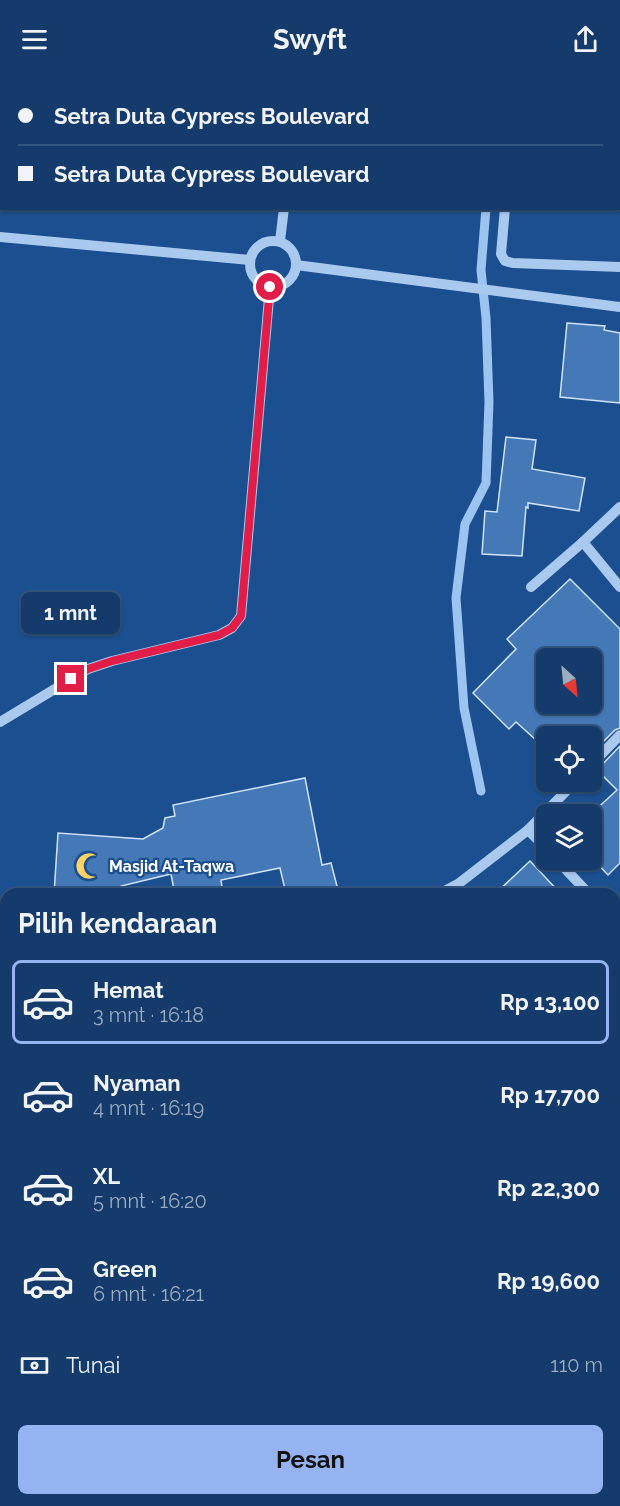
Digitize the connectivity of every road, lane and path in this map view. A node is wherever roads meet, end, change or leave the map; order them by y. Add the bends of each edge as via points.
1 (284, 210) edge
2 (505, 210) edge
3 (0, 237) edge
4 (280, 242) junction
5 (249, 260) junction
6 (296, 266) junction
7 (620, 267) edge
8 (270, 287) junction
9 (620, 307) edge
10 (620, 507) edge
11 (583, 542) junction
12 (531, 587) dead end
13 (620, 587) edge
14 (0, 722) edge
15 (620, 735) edge
16 (602, 754) edge
17 (565, 792) edge
18 (528, 830) junction
19 (536, 838) edge
20 (566, 870) edge
21 (450, 888) edge
22 (583, 888) edge
23 (62, 1506) edge
24 (95, 1506) edge

1 - 4 street
2 - 7 street via 501,254 505,261
3 - 5 street
4 - 5 street via 266,241 255,248
4 - 6 street via 289,246
5 - 8 street via 258,283
6 - 8 street via 292,277 282,285
6 - 9 street
8 - 14 street via 241,616 232,628 219,635 88,669
10 - 11 street
11 - 12 street
11 - 13 street
15 - 16 street
17 - 18 street
18 - 19 street
18 - 21 street
20 - 22 street
23 - 24 street

